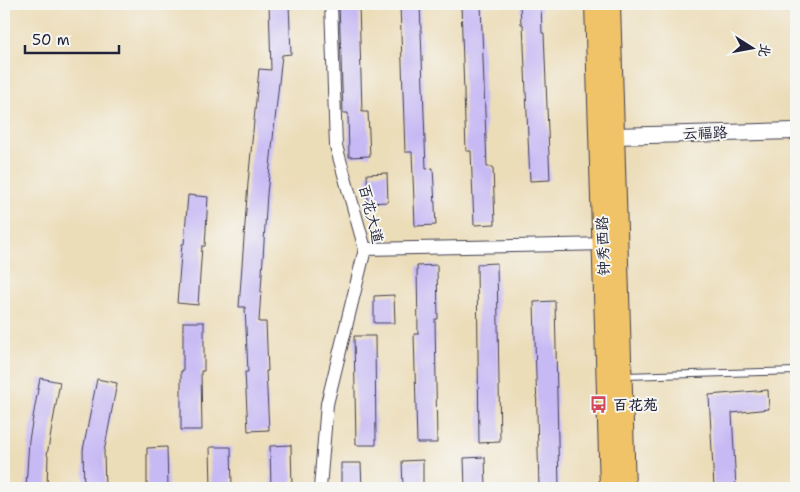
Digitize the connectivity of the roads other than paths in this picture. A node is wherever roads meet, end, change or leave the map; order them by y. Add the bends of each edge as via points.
1 (331, 4) edge
2 (595, 4) edge
3 (610, 4) edge
4 (796, 130) edge
5 (614, 136) junction
6 (610, 244) junction
7 (365, 249) junction
8 (796, 371) edge
9 (614, 376) junction
10 (320, 488) edge
11 (610, 488) edge
12 (625, 488) edge

1 - 7 street, 百花大道 via 336,146
2 - 6 main road, 钟秀西路
3 - 5 main road, 钟秀西路
4 - 5 street, 云福路
5 - 6 main road, 钟秀西路
6 - 7 street
6 - 9 main road, 钟秀西路
7 - 10 street, 百花大道 via 327,404
8 - 9 lane
9 - 11 main road, 钟秀西路 via 609,406
9 - 12 main road, 钟秀西路

